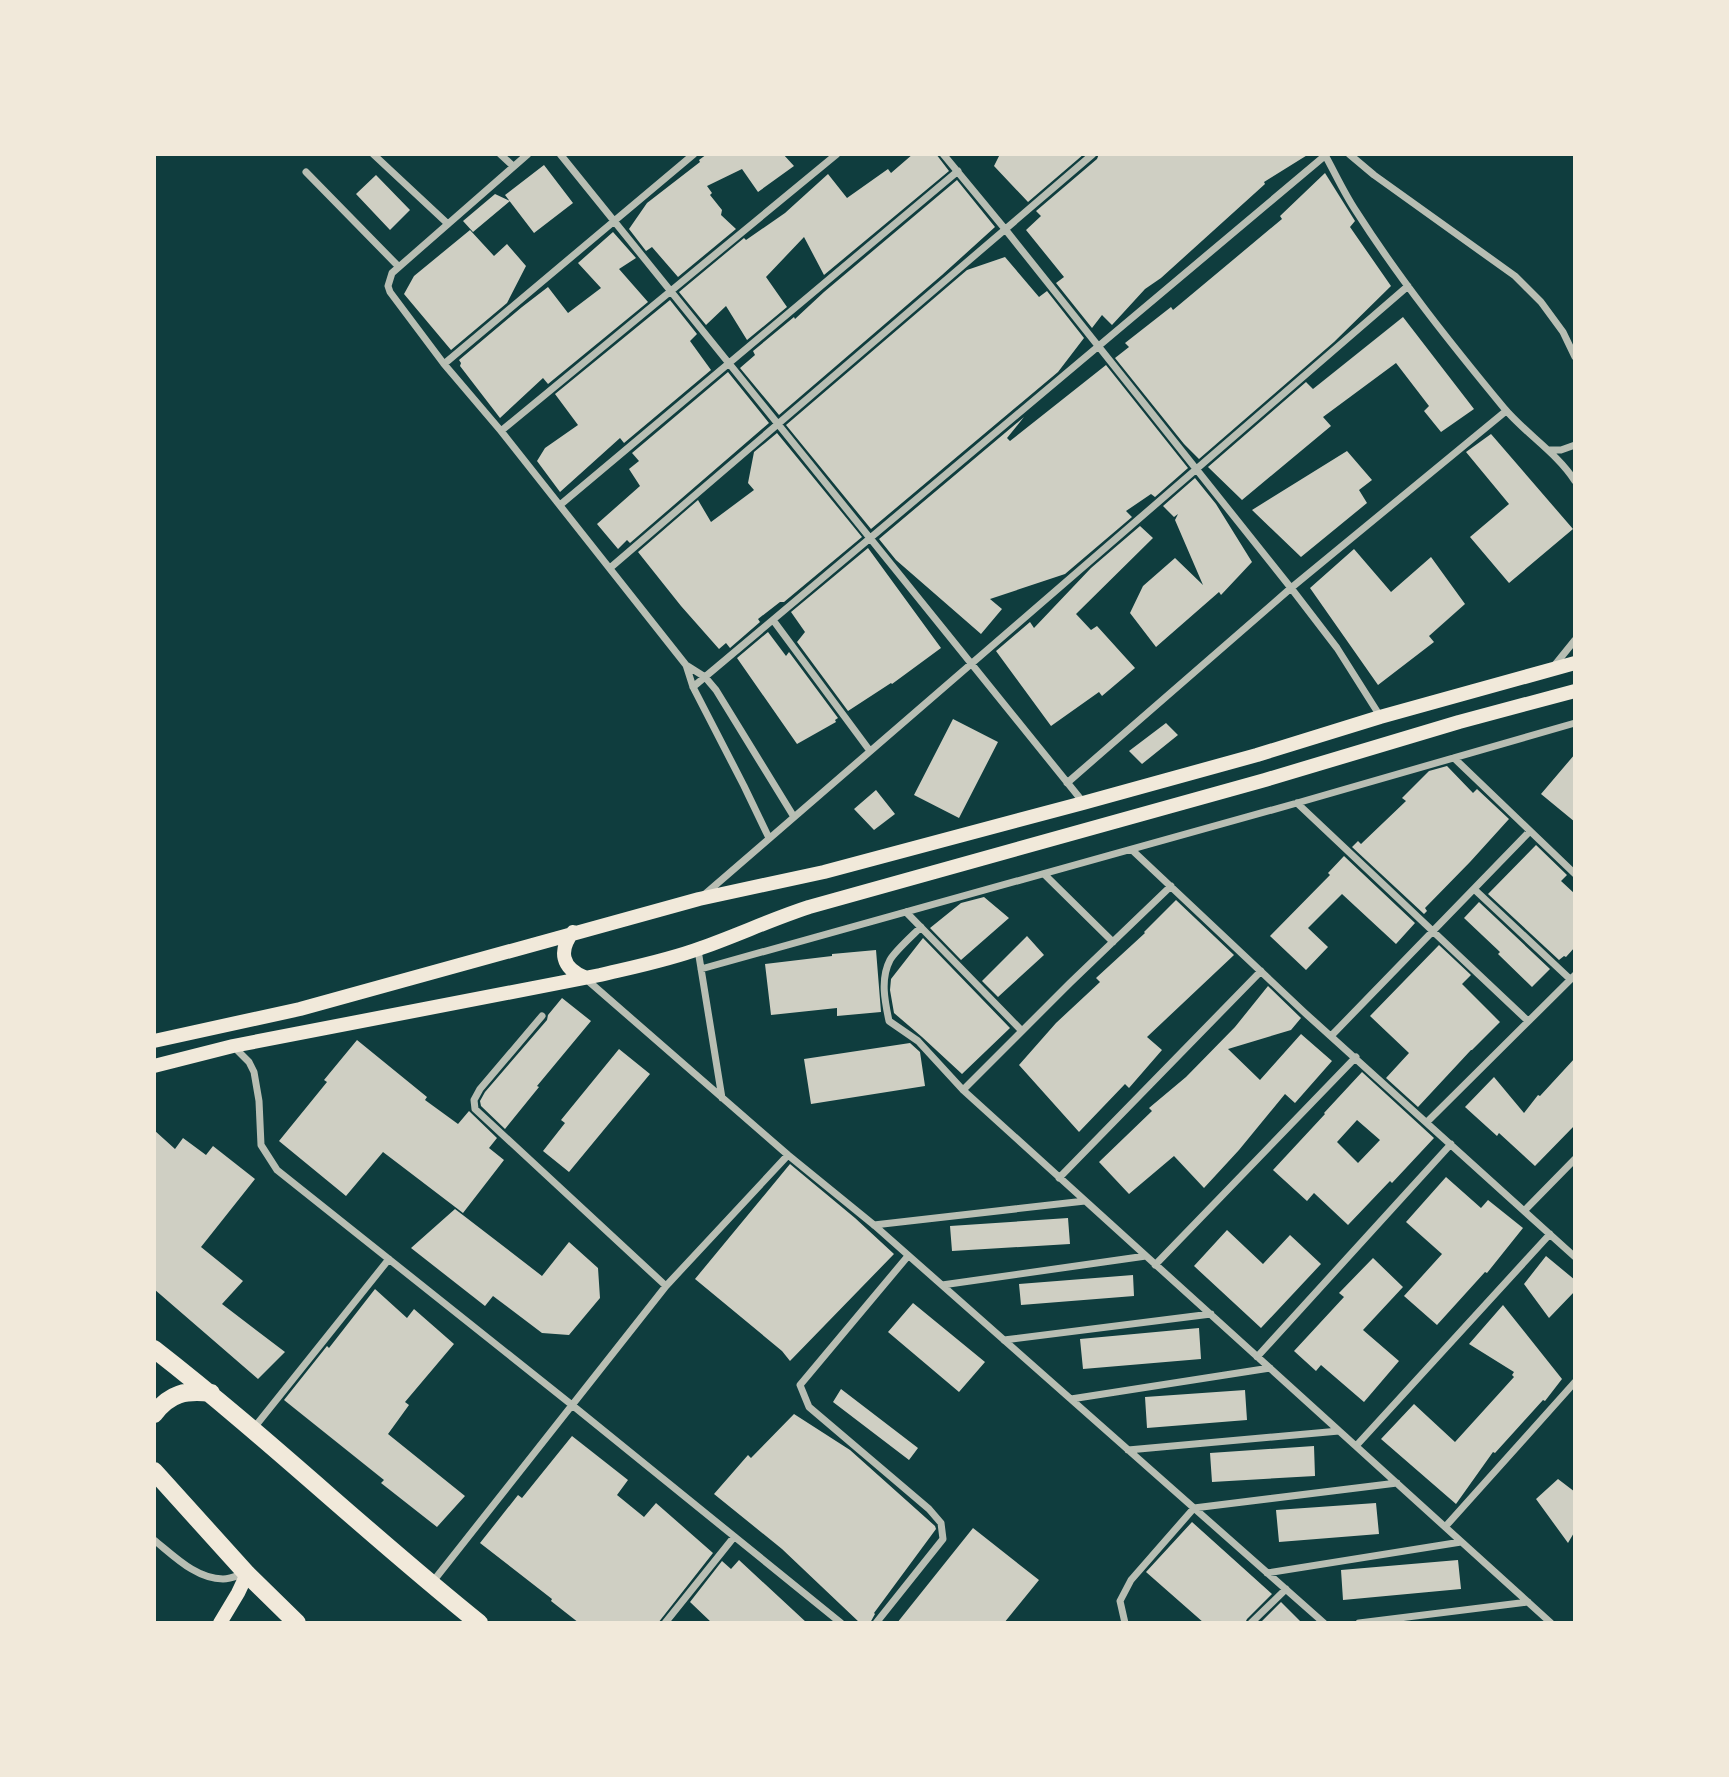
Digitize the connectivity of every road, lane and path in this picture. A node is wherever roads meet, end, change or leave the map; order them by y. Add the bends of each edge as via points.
1 (373, 154) edge
2 (500, 154) edge
3 (528, 154) edge
4 (560, 154) edge
5 (694, 154) edge
6 (837, 154) edge
7 (943, 154) edge
8 (1093, 154) edge
9 (1349, 154) edge
10 (1326, 155) edge
11 (513, 166) junction
12 (958, 171) junction
13 (306, 173) dead end
14 (614, 221) junction
15 (448, 223) junction
16 (1005, 229) junction
17 (399, 267) junction
18 (1408, 286) junction
19 (671, 291) junction
20 (1099, 346) junction
21 (1575, 356) edge
22 (729, 363) junction
23 (444, 364) junction
24 (1506, 411) junction
25 (777, 424) junction
26 (501, 431) junction
27 (1575, 445) edge
28 (1549, 450) junction
29 (1197, 469) junction
30 (1575, 481) edge
31 (560, 505) junction
32 (870, 538) junction
33 (610, 568) junction
34 (1291, 588) junction
35 (773, 620) junction
36 (1575, 640) edge
37 (972, 663) junction
38 (1575, 663) edge
39 (687, 665) junction
40 (1550, 670) junction
41 (705, 677) junction
42 (693, 687) junction
43 (1575, 691) edge
44 (1380, 717) junction
45 (1575, 723) edge
46 (870, 751) junction
47 (1454, 758) junction
48 (1067, 783) junction
49 (1083, 803) junction
50 (1297, 803) junction
51 (794, 817) junction
52 (1530, 831) junction
53 (769, 838) junction
54 (1132, 850) junction
55 (1044, 874) junction
56 (1575, 874) edge
57 (1171, 886) junction
58 (1474, 889) junction
59 (699, 898) junction
60 (906, 912) junction
61 (921, 927) junction
62 (573, 932) junction
63 (1432, 932) junction
64 (1113, 942) junction
65 (698, 950) junction
66 (701, 969) junction
67 (1261, 971) junction
68 (584, 977) junction
69 (1573, 977) edge
70 (300, 1009) junction
71 (542, 1016) dead end
72 (1528, 1021) junction
73 (1021, 1030) junction
74 (306, 1032) junction
75 (1332, 1035) junction
76 (154, 1041) edge
77 (233, 1046) junction
78 (1356, 1057) junction
79 (154, 1066) edge
80 (963, 1090) junction
81 (722, 1099) junction
82 (1427, 1122) junction
83 (1451, 1144) junction
84 (788, 1155) junction
85 (1575, 1158) edge
86 (1059, 1178) junction
87 (1086, 1201) junction
88 (1524, 1211) junction
89 (874, 1225) junction
90 (1550, 1234) junction
91 (908, 1256) junction
92 (1146, 1256) junction
93 (1575, 1257) edge
94 (389, 1259) junction
95 (1155, 1265) junction
96 (666, 1286) junction
97 (942, 1286) junction
98 (1211, 1314) junction
99 (1004, 1340) junction
100 (154, 1349) edge
101 (1257, 1357) junction
102 (1270, 1368) junction
103 (1575, 1382) edge
104 (211, 1393) junction
105 (1071, 1399) junction
106 (572, 1405) junction
107 (154, 1414) edge
108 (252, 1429) junction
109 (1339, 1431) junction
110 (1356, 1446) junction
111 (1128, 1450) junction
112 (154, 1471) edge
113 (1397, 1483) junction
114 (1194, 1508) junction
115 (1445, 1527) junction
116 (734, 1537) junction
117 (154, 1540) edge
118 (1461, 1542) junction
119 (1267, 1573) junction
120 (246, 1574) junction
121 (430, 1584) junction
122 (1286, 1589) junction
123 (1528, 1602) junction
124 (220, 1623) edge
125 (297, 1623) edge
126 (479, 1623) edge
127 (665, 1623) edge
128 (841, 1623) edge
129 (876, 1623) edge
130 (1125, 1623) edge
131 (1251, 1623) edge
132 (1324, 1623) edge
133 (1359, 1623) edge
134 (1551, 1623) edge

1 - 15 street
2 - 11 street
3 - 11 street
4 - 14 street
5 - 14 street
6 - 19 street
7 - 12 street
8 - 16 street
9 - 21 street via 1515,276 1541,302
10 - 18 street via 1354,208
10 - 20 street
11 - 15 street
12 - 16 street
12 - 22 street
13 - 17 street
14 - 19 street
14 - 23 street
15 - 17 street
16 - 20 street
16 - 25 street
17 - 23 street via 389,279 390,292
18 - 24 street
18 - 29 street
19 - 22 street
19 - 26 street
20 - 29 street
20 - 32 street
22 - 25 street
22 - 31 street
23 - 26 street
24 - 28 street
24 - 34 street
25 - 32 street
25 - 33 street
26 - 31 street
27 - 28 street
28 - 30 street
29 - 34 street
29 - 37 street
31 - 33 street
32 - 35 street
32 - 37 street
33 - 39 street
34 - 44 street
34 - 48 street
35 - 41 street
35 - 46 street
36 - 40 street
37 - 46 street
37 - 48 street
38 - 40 main road
39 - 41 street
39 - 42 street
40 - 44 main road
41 - 42 street
41 - 51 street
42 - 53 street
43 - 65 main road via 809,907
44 - 49 main road
45 - 47 street
46 - 51 street
47 - 50 street
47 - 52 street
48 - 49 street
49 - 59 main road via 824,872
50 - 54 street
50 - 63 street
51 - 53 street
52 - 56 street
52 - 58 street
53 - 59 street
54 - 55 street
54 - 57 street
55 - 60 street
55 - 64 street
57 - 64 street
57 - 67 street
58 - 63 street
58 - 69 street
59 - 62 main road
60 - 61 street
60 - 66 street
61 - 73 street
61 - 80 street via 890,960 884,983 890,1021 918,1041
62 - 68 main road via 563,953 573,973
62 - 70 main road
63 - 72 street
63 - 75 street
64 - 73 street
65 - 66 street
65 - 68 main road
66 - 81 street
67 - 75 street
67 - 86 street
68 - 74 main road
68 - 81 street
69 - 72 street
70 - 74 main road
70 - 76 main road
71 - 96 street via 480,1089 474,1106
72 - 82 street
73 - 80 street
74 - 77 main road
75 - 78 street
77 - 79 main road
77 - 94 street via 254,1072 261,1145 277,1170
78 - 82 street
78 - 95 street
80 - 86 street
81 - 84 street
82 - 83 street
83 - 88 street
83 - 101 street
84 - 89 street
84 - 96 street
85 - 88 street
86 - 87 street
87 - 89 street
87 - 92 street
88 - 90 street
89 - 91 street
90 - 93 street
90 - 110 street
91 - 97 street
91 - 129 street via 800,1385 809,1407 941,1523 943,1539
92 - 95 street
92 - 97 street
94 - 106 street
94 - 108 street
95 - 98 street
96 - 106 street
97 - 99 street
98 - 99 street
98 - 101 street
99 - 105 street
100 - 104 main road
101 - 102 street
102 - 105 street
102 - 109 street
103 - 115 street
104 - 107 main road via 176,1395
104 - 108 main road
105 - 111 street
106 - 116 street
106 - 121 street
108 - 121 main road
109 - 110 street
109 - 111 street
110 - 113 street
111 - 114 street
112 - 120 main road
113 - 114 street
113 - 115 street
114 - 119 street
114 - 130 street via 1130,1580 1120,1601
115 - 118 street
116 - 127 street
116 - 128 street
117 - 120 street via 207,1577
118 - 119 street
118 - 123 street
119 - 122 street
120 - 124 main road
120 - 125 main road
121 - 126 main road
122 - 131 street
122 - 132 street
123 - 133 street
123 - 134 street

